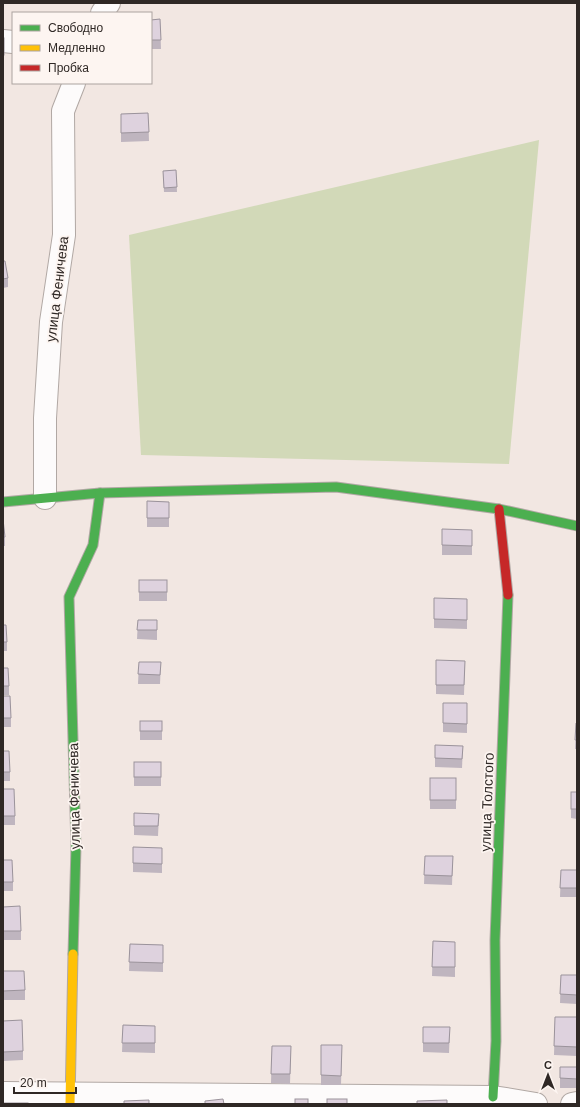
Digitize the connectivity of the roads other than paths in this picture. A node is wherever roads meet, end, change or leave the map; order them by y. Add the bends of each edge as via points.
1 (109, 3) edge
2 (103, 12) edge
3 (74, 84) edge
4 (100, 493) junction
5 (45, 498) junction
6 (3, 502) edge
7 (499, 509) junction
8 (577, 526) edge
9 (3, 1093) edge
10 (493, 1097) junction
11 (70, 1099) edge
12 (577, 1103) edge
13 (536, 1104) edge
14 (572, 1104) edge

1 - 2 street
3 - 5 street, улица Феничева via 63,111 64,235 50,322 45,418
4 - 5 street
4 - 7 street via 336,487
4 - 11 street, улица Феничева via 93,545 68,597 76,847
5 - 6 street
7 - 8 street
7 - 10 street, улица Толстого via 508,589 495,940 496,1041
9 - 11 street
10 - 11 street
10 - 13 street
12 - 14 street

